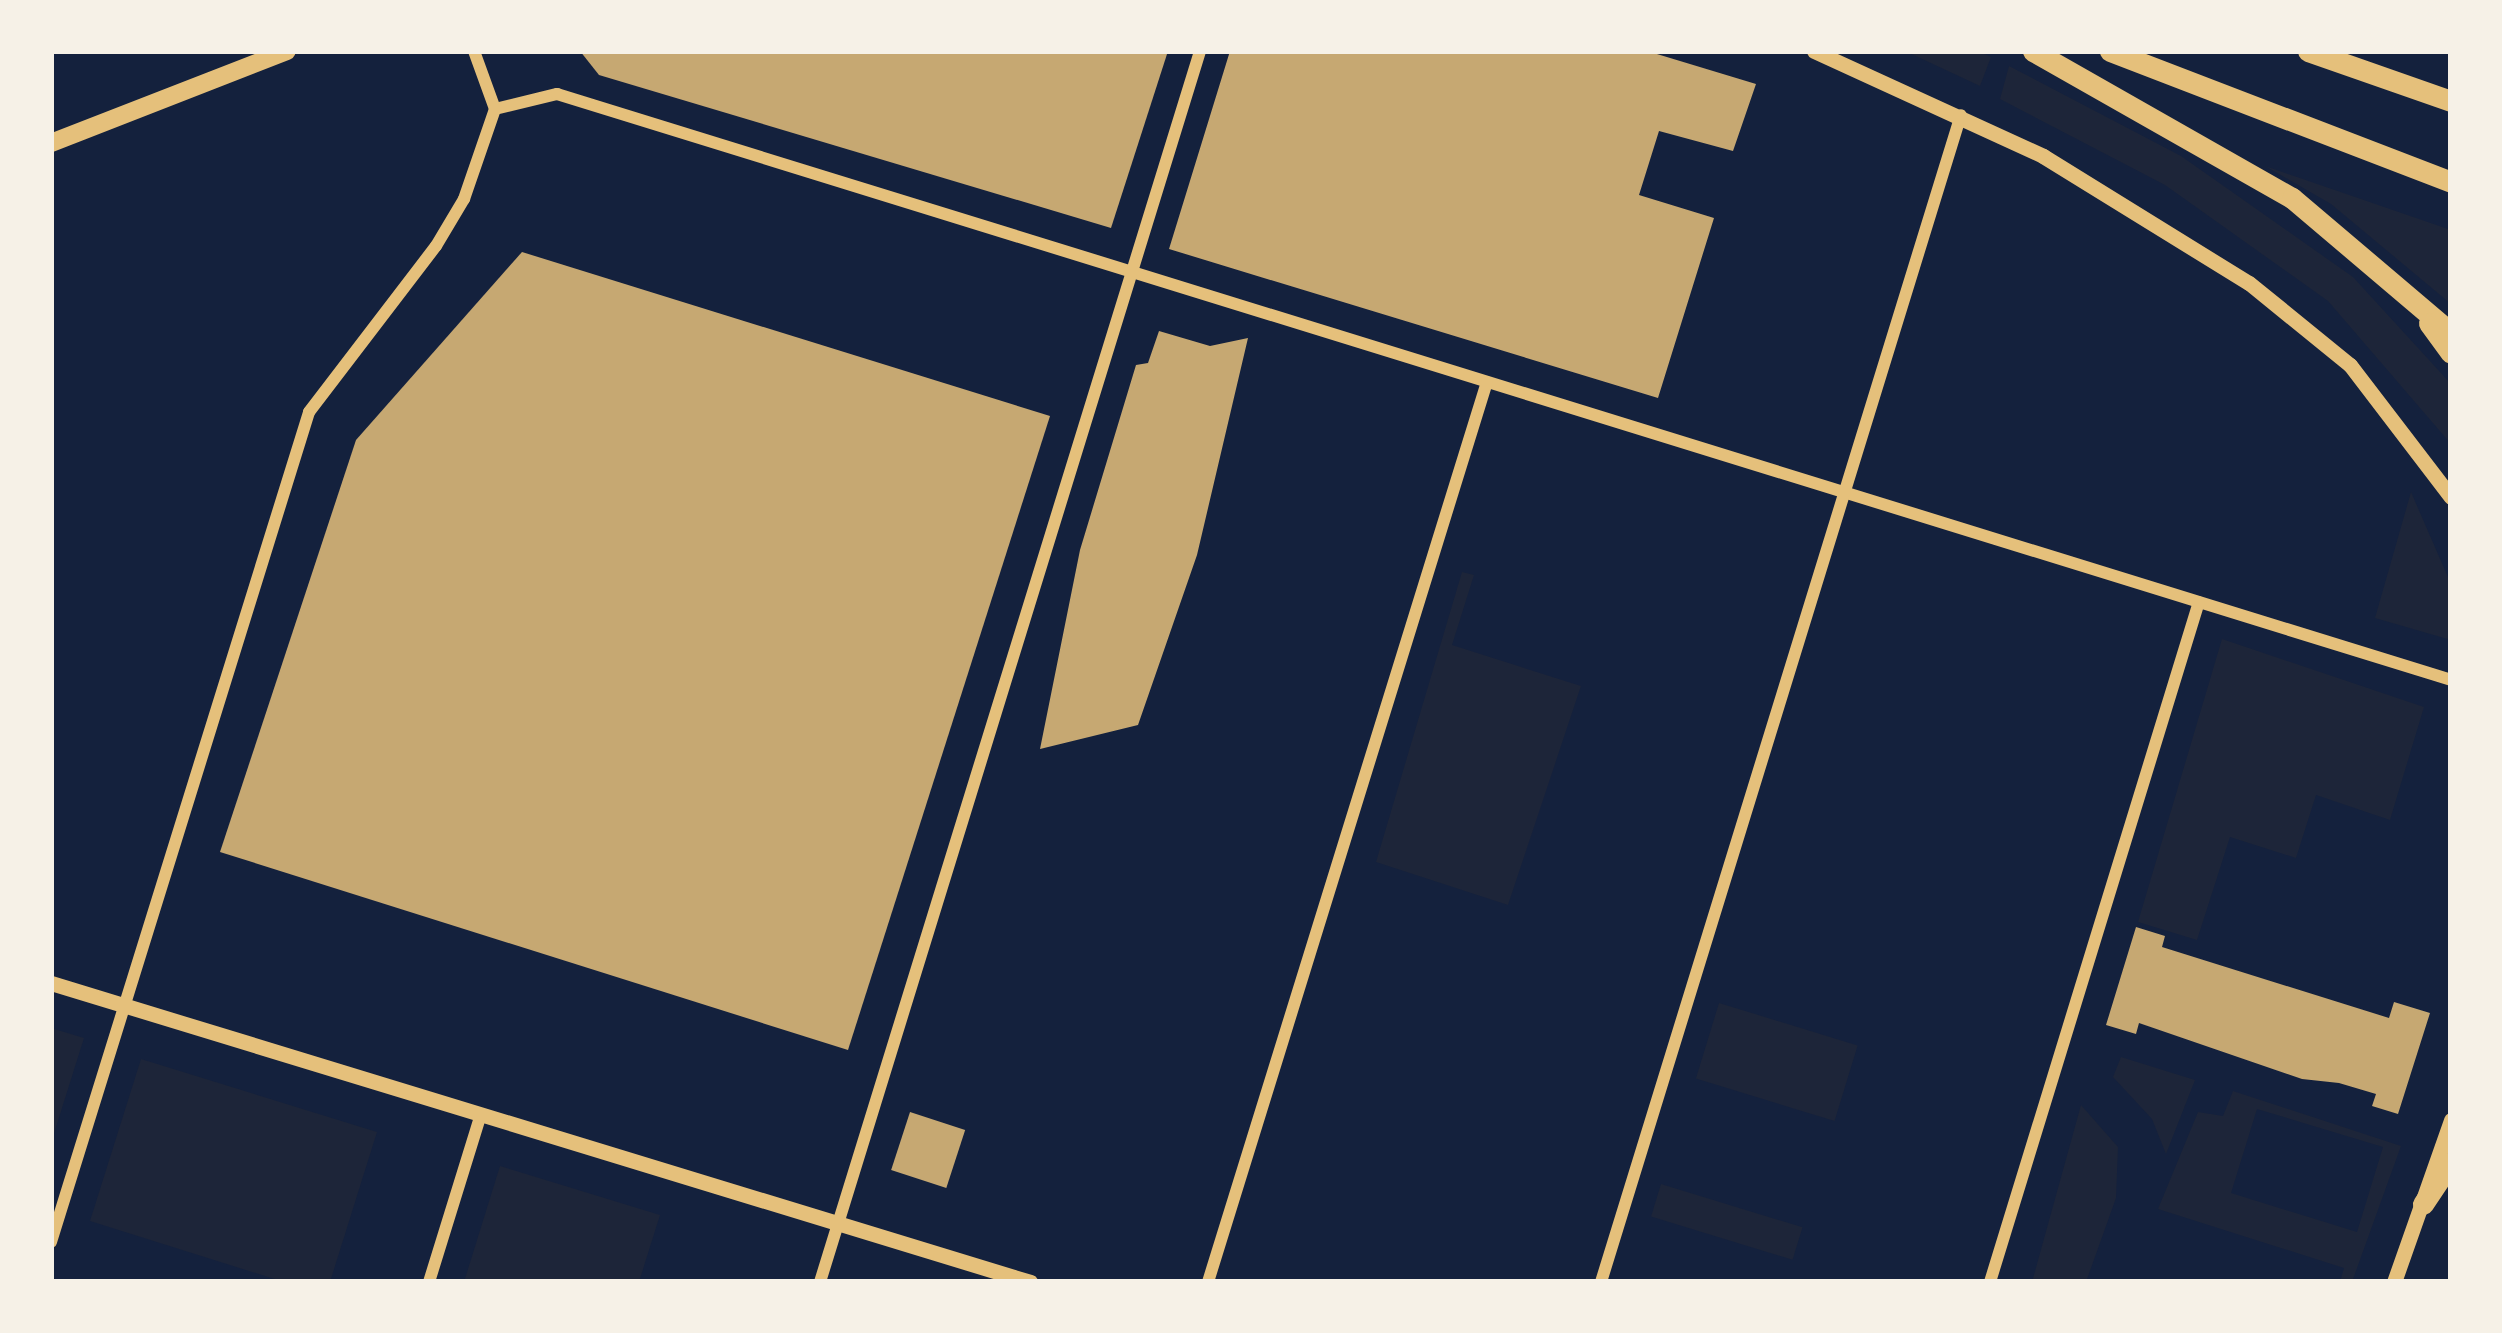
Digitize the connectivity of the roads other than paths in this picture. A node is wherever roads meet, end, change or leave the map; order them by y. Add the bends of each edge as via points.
1 (287, 51) edge
2 (474, 51) edge
3 (1200, 51) edge
4 (1814, 51) edge
5 (2033, 51) edge
6 (2110, 51) edge
7 (2308, 51) edge
8 (2451, 101) edge
9 (495, 109) junction
10 (1961, 116) junction
11 (51, 143) edge
12 (2451, 182) edge
13 (1132, 272) junction
14 (2411, 299) junction
15 (2451, 332) edge
16 (2451, 353) edge
17 (1487, 382) junction
18 (1844, 488) junction
19 (2451, 497) edge
20 (2200, 602) junction
21 (2451, 680) edge
22 (51, 983) edge
23 (124, 1005) junction
24 (481, 1114) junction
25 (2451, 1120) edge
26 (2451, 1162) edge
27 (2423, 1204) junction
28 (838, 1223) junction
29 (51, 1243) edge
30 (430, 1282) edge
31 (820, 1282) edge
32 (1030, 1282) edge
33 (1208, 1282) edge
34 (1601, 1282) edge
35 (1990, 1282) edge
36 (2393, 1282) edge

1 - 11 main road
2 - 9 street
3 - 13 street
4 - 10 street
5 - 14 highway via 2292,198
6 - 12 highway
7 - 8 highway
9 - 13 street via 557,94
9 - 23 street via 464,199 436,247 309,412
10 - 18 street
10 - 19 street via 2127,202 2289,312 2379,395
13 - 17 street
13 - 28 street
14 - 15 highway
14 - 16 highway
17 - 18 street
17 - 33 street
18 - 20 street
18 - 34 street
20 - 21 street
20 - 35 street
22 - 23 street
23 - 24 street
23 - 29 street
24 - 28 street
24 - 30 street
25 - 27 street
26 - 27 highway
27 - 36 street
28 - 31 street
28 - 32 street

